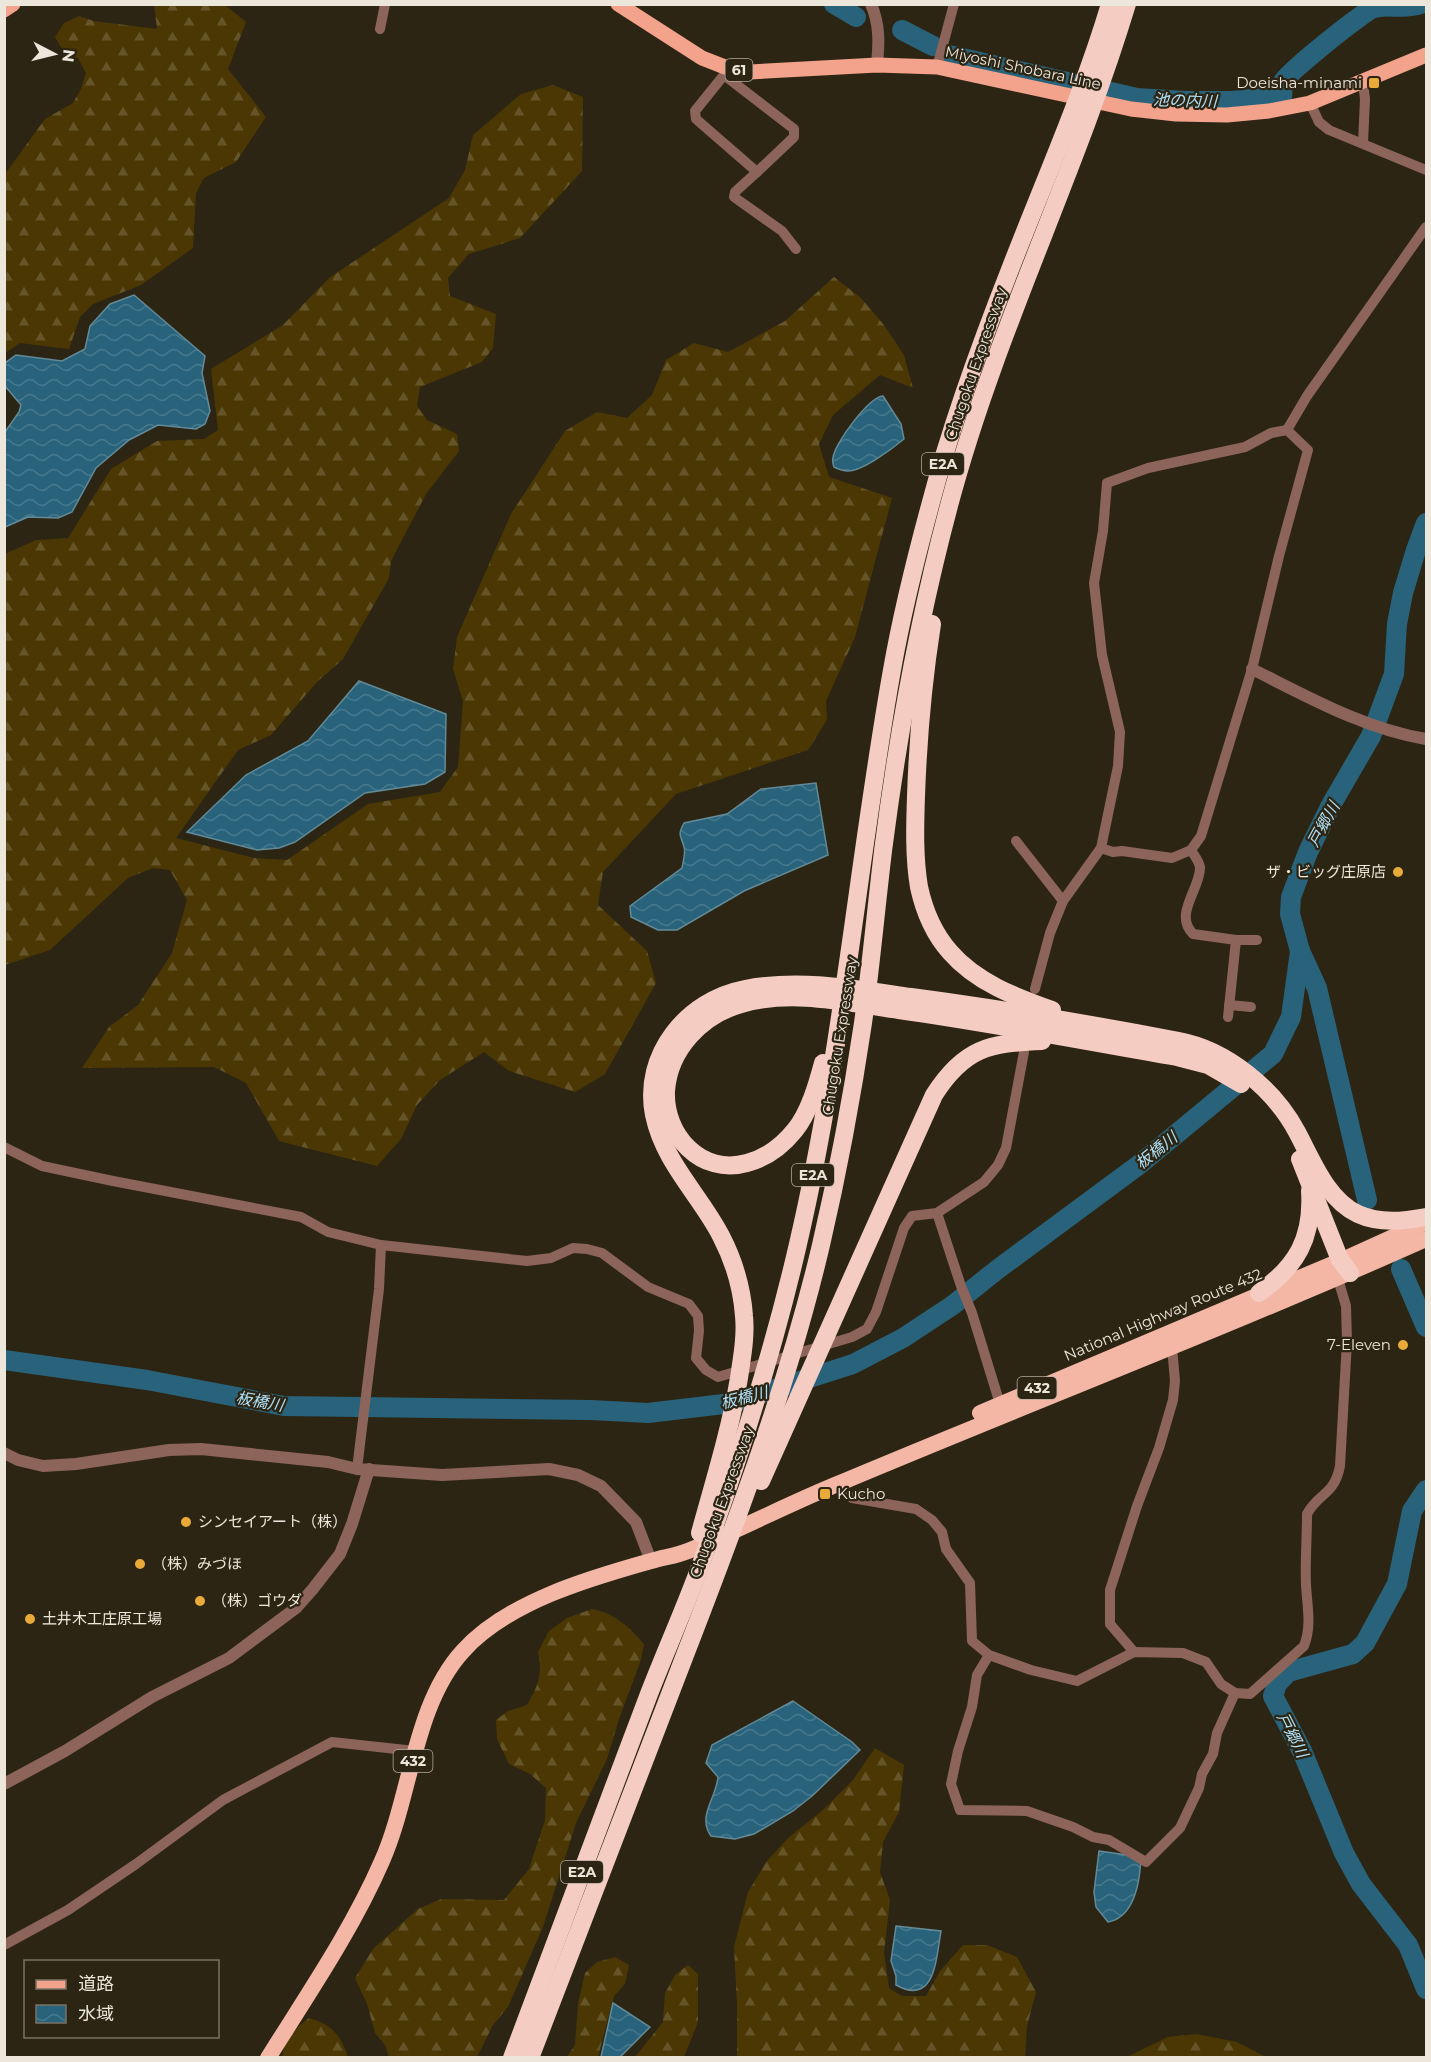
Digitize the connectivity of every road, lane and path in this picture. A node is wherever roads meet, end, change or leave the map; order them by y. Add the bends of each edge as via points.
1 (13, 4) edge
2 (385, 4) edge
3 (618, 4) edge
4 (871, 4) edge
5 (954, 4) edge
6 (1110, 4) edge
7 (1127, 4) edge
8 (4, 9) edge
9 (380, 28) dead end
10 (1426, 55) edge
11 (877, 65) junction
12 (937, 67) junction
13 (725, 71) junction
14 (1363, 83) junction
15 (1311, 103) junction
16 (1363, 143) junction
17 (1068, 147) junction
18 (1426, 170) edge
19 (757, 172) junction
20 (1426, 227) edge
21 (796, 249) dead end
22 (1287, 430) junction
23 (951, 498) junction
24 (1252, 669) junction
25 (1426, 739) edge
26 (1016, 841) dead end
27 (1101, 848) junction
28 (1191, 850) junction
29 (1063, 901) junction
30 (1236, 940) junction
31 (1257, 940) dead end
32 (1035, 990) dead end
33 (1229, 1005) junction
34 (1251, 1007) dead end
35 (1228, 1017) dead end
36 (836, 1023) junction
37 (1090, 1033) junction
38 (1024, 1052) dead end
39 (4, 1147) edge
40 (1311, 1170) junction
41 (937, 1213) junction
42 (1426, 1217) edge
43 (1426, 1222) edge
44 (1426, 1239) edge
45 (381, 1245) junction
46 (1344, 1267) junction
47 (1259, 1293) junction
48 (1172, 1347) junction
49 (1000, 1404) junction
50 (4, 1453) edge
51 (363, 1469) junction
52 (836, 1484) junction
53 (651, 1561) junction
54 (694, 1570) junction
55 (721, 1571) junction
56 (1134, 1652) junction
57 (989, 1655) junction
58 (1235, 1693) junction
59 (415, 1751) junction
60 (4, 1784) edge
61 (4, 1945) edge
62 (268, 2058) edge
63 (513, 2058) edge
64 (530, 2058) edge

1 - 8 main road
2 - 9 street
3 - 13 main road, Miyoshi Shobara Line / 61
4 - 11 street via 880,37
5 - 12 street
6 - 17 highway, Chugoku Expressway / E2A
7 - 17 highway, Chugoku Expressway / E2A via 1097,97
10 - 14 main road, Miyoshi Shobara Line / 61
11 - 12 main road, Miyoshi Shobara Line / 61
11 - 13 main road, Miyoshi Shobara Line / 61
12 - 15 main road, Miyoshi Shobara Line / 61 via 1131,109 1176,114 1227,115
13 - 19 street via 695,111 696,119
13 - 19 street via 794,129 794,137
14 - 15 main road, Miyoshi Shobara Line / 61
14 - 16 street
15 - 16 street via 1319,122 1329,130
16 - 18 street
17 - 23 highway, Chugoku Expressway / E2A
17 - 36 highway, Chugoku Expressway / E2A via 988,327 934,492 911,577 892,666
19 - 21 street via 734,197 782,231
20 - 22 street via 1306,396
22 - 24 street via 1308,450
22 - 27 street via 1271,433 1245,447 1148,468 1107,483 1094,583 1102,655 1120,732 1118,766
23 - 37 highway via 924,680 915,820 919,886 937,934 964,966 988,983
23 - 55 highway, Chugoku Expressway / E2A via 910,675 884,841 862,1026 838,1166 801,1322
24 - 25 street via 1396,734
24 - 28 street via 1201,836
26 - 29 street
27 - 28 street via 1172,858
27 - 29 street
28 - 30 street via 1200,864 1186,910 1188,929 1193,934
29 - 32 street
30 - 31 street
30 - 33 street
33 - 34 street
33 - 35 street
36 - 37 highway via 818,1082 796,1129 782,1143 746,1164 726,1165 708,1162 682,1143 668,1111 667,1083 675,1057 695,1030 740,1004 783,998 820,999
36 - 54 highway, Chugoku Expressway / E2A via 819,1143 778,1325 734,1467
37 - 40 highway via 1198,1046 1276,1104 1295,1128
37 - 54 highway via 957,1003 782,984 720,996 684,1020 670,1036 660,1054 652,1093 653,1113 667,1153 704,1207 732,1259 744,1315 744,1344 733,1409
37 - 55 highway via 987,1048 956,1065 934,1095
38 - 41 street via 1006,1148 998,1165 984,1182
39 - 45 street via 42,1166 301,1217 328,1232
40 - 42 highway via 1356,1214 1384,1221
40 - 46 highway via 1345,1242
40 - 47 highway via 1307,1234 1286,1271
41 - 45 street via 912,1216 904,1228 867,1329 852,1337 718,1377 696,1358 698,1316 689,1304 648,1287 602,1253 573,1248 551,1258 527,1261
41 - 49 street
43 - 46 highway, National Highway Route 432 / 432
44 - 46 highway, National Highway Route 432 / 432
45 - 51 street
46 - 47 highway, National Highway Route 432 / 432
46 - 48 highway, National Highway Route 432 / 432
46 - 58 street via 1347,1341 1340,1466 1332,1488 1307,1514 1307,1639 1254,1692
47 - 49 highway, National Highway Route 432 / 432
48 - 52 highway, National Highway Route 432 / 432
48 - 56 street via 1173,1400 1110,1590 1110,1624
49 - 53 highway, National Highway Route 432 / 432 via 836,1473
50 - 51 street via 43,1466 201,1449
51 - 53 street via 442,1475 549,1469 578,1475 601,1486 636,1522
51 - 60 street via 352,1524 340,1554 296,1608 229,1658 152,1697
52 - 53 highway, National Highway Route 432 / 432 via 684,1553
52 - 57 street via 852,1498 916,1509 932,1520 970,1583 972,1641
53 - 59 highway, National Highway Route 432 / 432 via 565,1588 491,1627 463,1651 442,1679
54 - 63 highway, Chugoku Expressway / E2A
55 - 64 highway, Chugoku Expressway / E2A
56 - 57 street via 1077,1681
56 - 58 street via 1183,1653 1206,1662 1221,1684
57 - 58 street via 977,1675 951,1784 960,1810 1027,1811 1109,1840 1146,1862 1180,1828
59 - 61 street via 332,1742 223,1800 68,1910
59 - 62 highway, National Highway Route 432 / 432 via 401,1811 383,1860 358,1911

